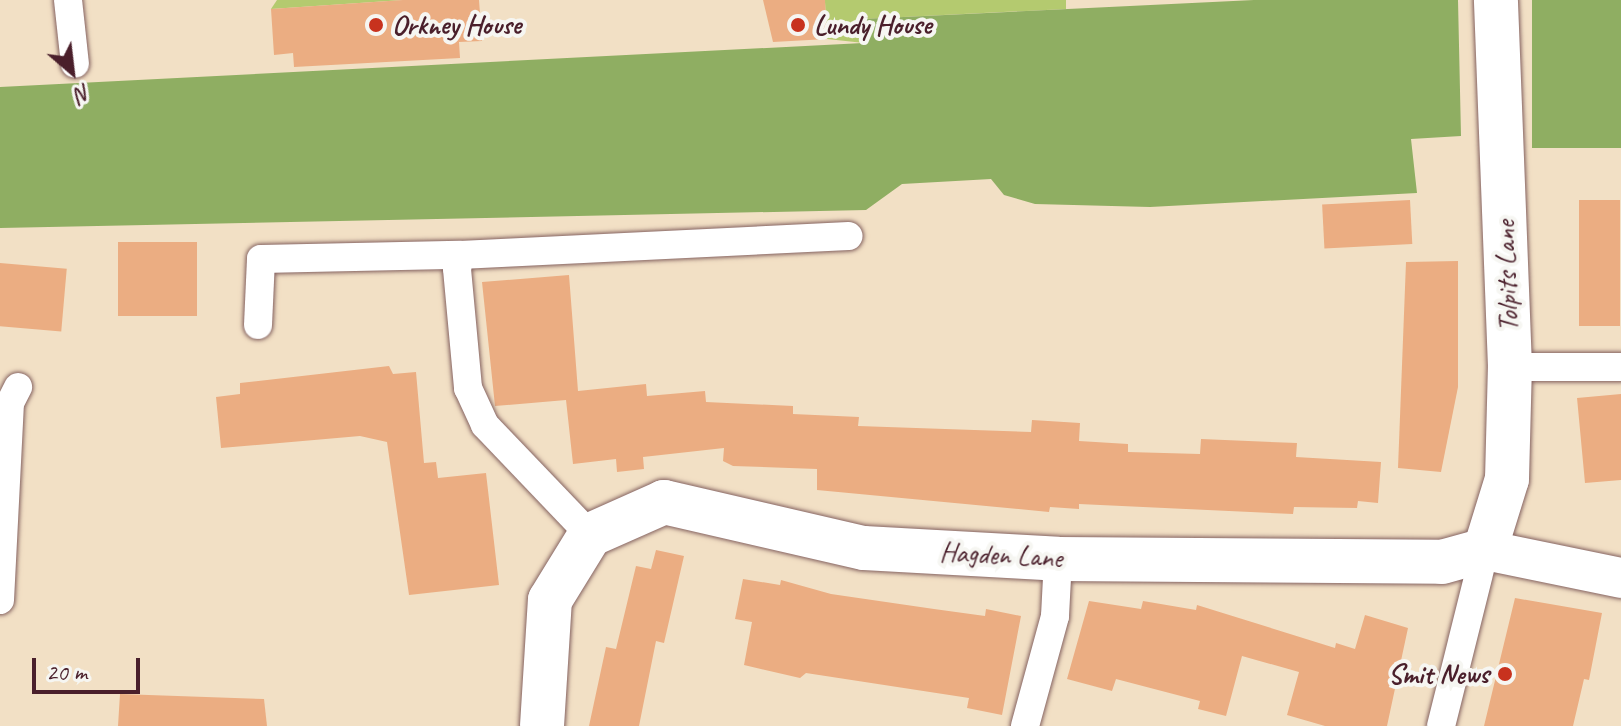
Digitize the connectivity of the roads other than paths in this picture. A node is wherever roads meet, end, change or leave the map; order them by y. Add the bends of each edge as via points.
1 (68, 0) edge
2 (1496, 0) edge
3 (75, 64) dead end
4 (849, 236) dead end
5 (460, 255) junction
6 (258, 325) dead end
7 (1510, 367) junction
8 (1621, 367) edge
9 (18, 387) dead end
10 (590, 535) junction
11 (1485, 550) junction
12 (1058, 559) junction
13 (1621, 578) edge
14 (0, 600) edge
15 (542, 726) edge
16 (1025, 726) edge
17 (1441, 726) edge

1 - 3 street
2 - 7 main road, Tolpits Lane
4 - 5 street
5 - 6 street via 261,259
5 - 10 street via 468,388 485,425
7 - 8 street
7 - 11 main road, Tolpits Lane via 1507,479
9 - 14 street via 10,403
10 - 12 main road, Hagden Lane via 664,502 864,548
10 - 15 main road via 550,600
11 - 12 main road, Hagden Lane via 1442,562
11 - 13 street, Hagden Lane
11 - 17 street
12 - 16 street via 1055,616

